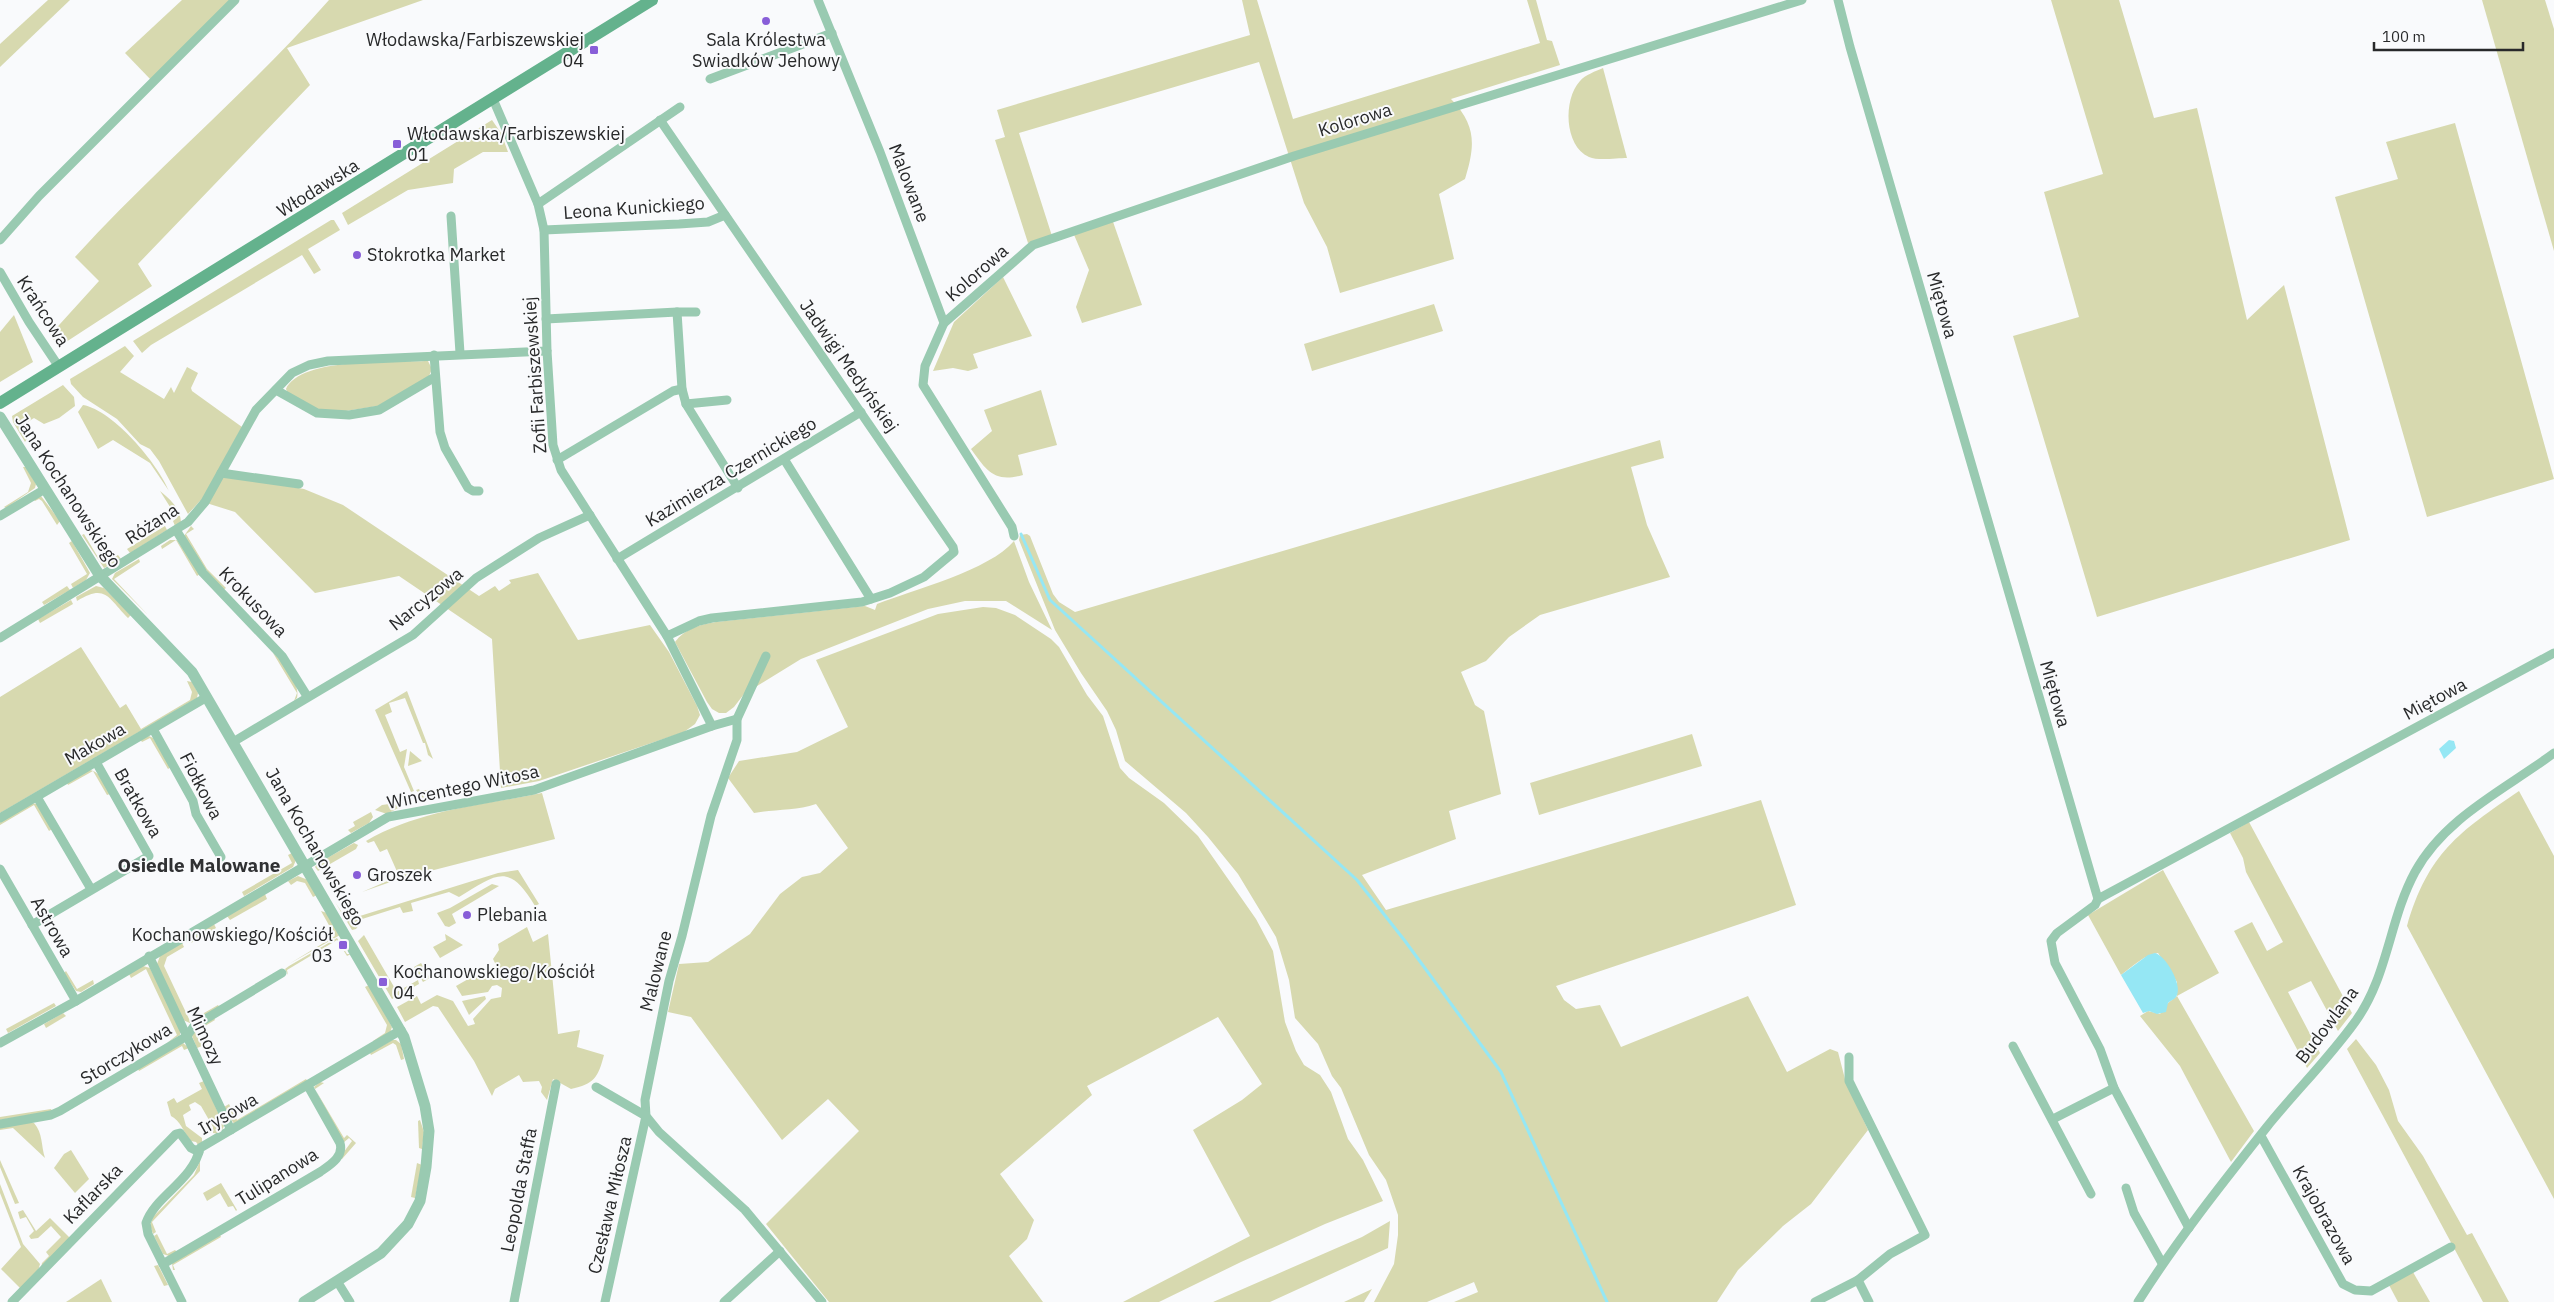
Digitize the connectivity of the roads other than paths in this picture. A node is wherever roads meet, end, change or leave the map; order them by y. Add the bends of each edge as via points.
1 (235, 0) edge
2 (652, 0) edge
3 (818, 0) edge
4 (1802, 0) edge
5 (1838, 0) edge
6 (832, 33) junction
7 (710, 79) dead end
8 (493, 99) junction
9 (680, 107) dead end
10 (660, 120) junction
11 (538, 204) junction
12 (725, 215) junction
13 (451, 216) dead end
14 (544, 230) junction
15 (0, 240) edge
16 (0, 272) edge
17 (677, 312) junction
18 (696, 312) dead end
19 (546, 319) junction
20 (944, 323) junction
21 (547, 350) junction
22 (460, 353) junction
23 (434, 355) junction
24 (59, 367) junction
25 (435, 376) junction
26 (682, 389) junction
27 (276, 390) junction
28 (727, 400) dead end
29 (0, 403) edge
30 (686, 404) junction
31 (861, 412) junction
32 (0, 416) edge
33 (784, 459) junction
34 (557, 460) junction
35 (222, 473) junction
36 (299, 484) dead end
37 (45, 488) junction
38 (738, 488) junction
39 (479, 491) dead end
40 (590, 515) junction
41 (0, 516) edge
42 (176, 530) junction
43 (1014, 536) dead end
44 (617, 559) junction
45 (100, 576) junction
46 (872, 599) junction
47 (666, 636) junction
48 (0, 638) edge
49 (2554, 654) edge
50 (766, 656) dead end
51 (307, 696) junction
52 (207, 698) junction
53 (738, 719) junction
54 (712, 726) junction
55 (153, 729) junction
56 (233, 742) junction
57 (2554, 753) edge
58 (96, 762) junction
59 (37, 796) junction
60 (0, 818) edge
61 (221, 857) dead end
62 (306, 866) junction
63 (0, 869) edge
64 (92, 890) junction
65 (2098, 899) junction
66 (32, 925) junction
67 (149, 956) junction
68 (282, 973) dead end
69 (76, 1001) junction
70 (401, 1030) junction
71 (187, 1036) junction
72 (0, 1043) edge
73 (2013, 1046) dead end
74 (1849, 1057) dead end
75 (556, 1084) dead end
76 (308, 1086) junction
77 (596, 1087) dead end
78 (2114, 1088) junction
79 (646, 1116) junction
80 (2053, 1119) junction
81 (0, 1124) edge
82 (231, 1130) junction
83 (2261, 1136) junction
84 (199, 1152) junction
85 (2126, 1188) dead end
86 (2091, 1194) dead end
87 (2189, 1228) junction
88 (2451, 1248) dead end
89 (780, 1251) junction
90 (2162, 1263) junction
91 (163, 1264) junction
92 (1858, 1280) junction
93 (337, 1281) junction
94 (12, 1302) edge
95 (182, 1302) edge
96 (304, 1302) edge
97 (350, 1302) edge
98 (514, 1302) edge
99 (605, 1302) edge
100 (724, 1302) edge
101 (822, 1302) edge
102 (1815, 1302) edge
103 (1869, 1302) edge
104 (2138, 1302) edge

1 - 15 street via 39,196
2 - 8 main road, Włodawska
3 - 6 street, Malowane
4 - 20 street, Kolorowa via 1294,156 1034,245
5 - 65 street, Miętowa
6 - 7 street
6 - 20 street, Malowane
8 - 11 street, Zofii Farbiszewskiej
8 - 24 main road, Włodawska
9 - 10 street
10 - 11 street
10 - 12 street, Jadwigi Medyńskiej
11 - 14 street, Zofii Farbiszewskiej
12 - 14 street, Leona Kunickiego via 708,222
12 - 31 street, Jadwigi Medyńskiej
13 - 22 street
14 - 19 street, Zofii Farbiszewskiej
16 - 24 street, Krańcowa
17 - 18 street
17 - 19 street
17 - 26 street
19 - 21 street, Zofii Farbiszewskiej
20 - 43 street via 922,378 927,394 1008,521
21 - 22 street, Różana
21 - 34 street, Zofii Farbiszewskiej via 553,445
22 - 23 street, Różana
23 - 25 street
23 - 27 street, Różana via 328,360 292,373
24 - 29 main road, Włodawska
25 - 27 street via 378,410 349,414 317,413
25 - 39 street via 440,432 445,448 468,488
26 - 30 street
26 - 34 street via 673,391
27 - 35 street, Różana via 256,410
28 - 30 street
30 - 38 street
31 - 33 street, Kazimierza Czernickiego
31 - 46 street, Jadwigi Medyńskiej via 954,552 924,578
32 - 37 street, Jana Kochanowskiego
33 - 38 street, Kazimierza Czernickiego
33 - 46 street
34 - 40 street, Zofii Farbiszewskiej
35 - 36 street
35 - 42 street, Różana via 196,513
37 - 41 street
37 - 45 street, Jana Kochanowskiego
38 - 44 street, Kazimierza Czernickiego
40 - 44 street, Zofii Farbiszewskiej
40 - 51 street, Narcyzowa via 539,538 476,578 413,635
42 - 45 street, Różana
42 - 51 street, Krokusowa via 204,573 282,656
44 - 47 street, Zofii Farbiszewskiej
45 - 48 street, Różana
45 - 52 street, Jana Kochanowskiego via 185,662
46 - 47 street via 712,618
47 - 54 street
49 - 65 street, Miętowa
50 - 53 street, Malowane
51 - 56 street, Narcyzowa
52 - 55 street, Makowa
52 - 56 street, Jana Kochanowskiego
53 - 54 street, Wincentego Witosa
53 - 79 street, Malowane via 736,740 711,816 668,981 646,1100
54 - 62 street, Wincentego Witosa via 534,790 388,817
55 - 58 street, Makowa
55 - 61 street, Fiołkowa
56 - 62 street, Jana Kochanowskiego
57 - 83 street, Budowlana via 2451,827 2428,853 2415,871 2402,900 2384,962 2366,1004 2350,1029
58 - 59 street, Makowa
58 - 64 street, Bratkowa via 149,854
59 - 60 street, Makowa
59 - 64 street
62 - 67 street, Wincentego Witosa
62 - 70 street, Jana Kochanowskiego
63 - 66 street, Astrowa
64 - 66 street, Bratkowa
65 - 78 street via 2095,905 2058,933 2052,941 2051,950 2062,979 2100,1050
66 - 69 street, Astrowa
67 - 69 street, Wincentego Witosa
67 - 71 street, Mimozy
68 - 71 street, Storczykowa via 194,1026
69 - 72 street, Wincentego Witosa
70 - 76 street, Irysowa
70 - 93 street, Jana Kochanowskiego via 428,1121 424,1187 401,1234 381,1253
71 - 81 street, Storczykowa via 60,1111
71 - 82 street, Mimozy
73 - 80 street
74 - 92 street via 1849,1081 1924,1235 1890,1254
75 - 98 street, Leopolda Staffa
76 - 82 street, Irysowa
76 - 91 street, Tulipanowa via 340,1143 341,1154 316,1174
77 - 79 street
78 - 80 street
78 - 87 street
79 - 89 street via 659,1132 745,1210
79 - 99 street, Czesława Miłosza
80 - 86 street
82 - 84 street, Irysowa via 200,1148
83 - 87 street, Budowlana
83 - 88 street, Krajobrazowa via 2344,1284 2355,1290 2370,1290
84 - 91 street, Irysowa via 190,1171 147,1220 146,1230
84 - 94 street, Kaflarska via 191,1148 180,1133 176,1134
85 - 90 street via 2134,1214
87 - 90 street, Budowlana
89 - 100 street
89 - 101 street
90 - 104 street, Budowlana
91 - 95 street, Irysowa
92 - 102 street
92 - 103 street
93 - 96 street, Jana Kochanowskiego
93 - 97 street

